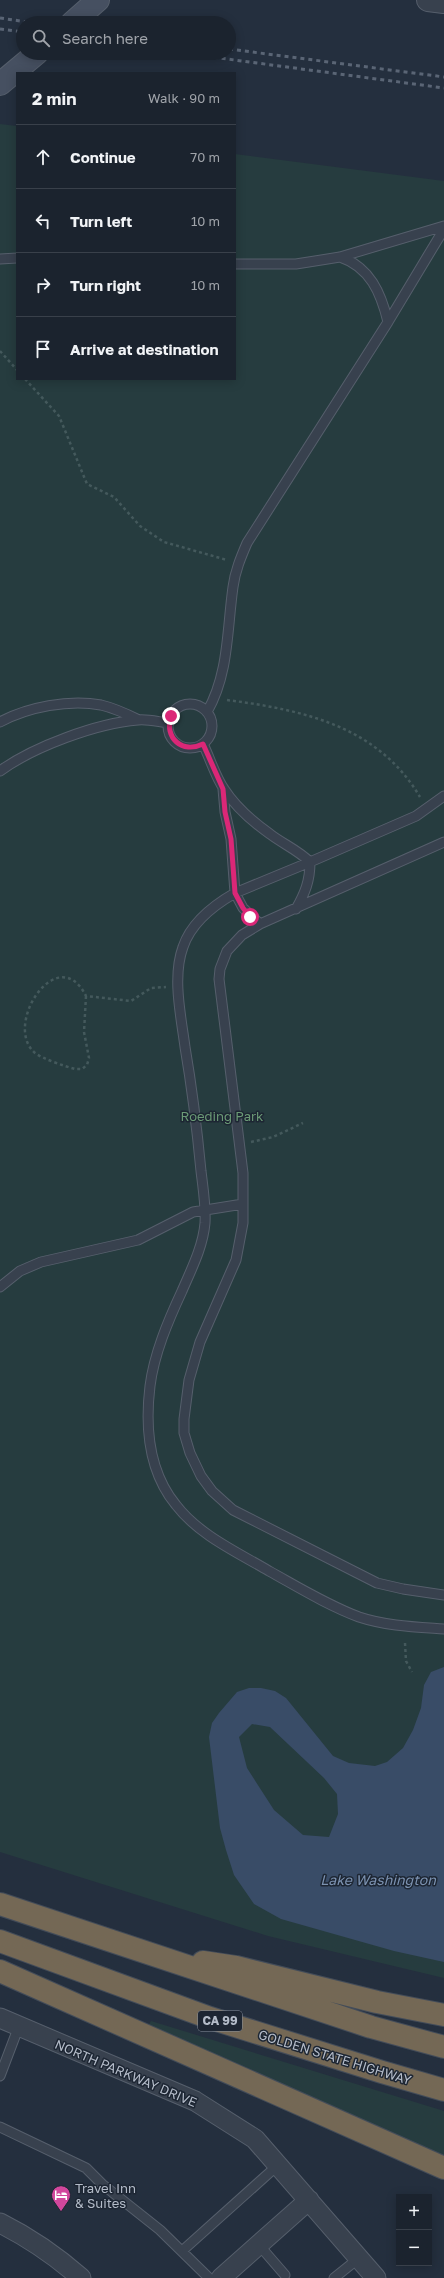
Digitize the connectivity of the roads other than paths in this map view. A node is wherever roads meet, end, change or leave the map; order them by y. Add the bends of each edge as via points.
1 (98, 0) edge
2 (428, 0) edge
3 (444, 2) edge
4 (80, 16) edge
5 (29, 60) edge
6 (0, 84) edge
7 (444, 226) edge
8 (444, 229) edge
9 (340, 257) junction
10 (16, 258) edge
11 (0, 259) edge
12 (236, 264) edge
13 (388, 322) junction
14 (207, 712) junction
15 (139, 720) junction
16 (0, 722) edge
17 (169, 723) junction
18 (203, 744) junction
19 (0, 771) edge
20 (223, 789) junction
21 (444, 796) edge
22 (444, 842) edge
23 (310, 862) junction
24 (235, 893) junction
25 (296, 909) junction
26 (260, 924) junction
27 (243, 1204) junction
28 (205, 1208) junction
29 (0, 1288) edge
30 (444, 1595) edge
31 (444, 1629) edge
32 (0, 1904) edge
33 (0, 1941) edge
34 (143, 1953) junction
35 (0, 1971) edge
36 (444, 2015) edge
37 (0, 2018) edge
38 (19, 2026) junction
39 (444, 2046) edge
40 (0, 2076) edge
41 (444, 2090) edge
42 (0, 2127) edge
43 (278, 2165) junction
44 (444, 2168) edge
45 (310, 2200) junction
46 (0, 2223) edge
47 (259, 2245) junction
48 (182, 2251) junction
49 (359, 2258) junction
50 (285, 2275) dead end
51 (81, 2278) edge
52 (209, 2278) edge
53 (222, 2278) edge
54 (334, 2278) edge
55 (376, 2278) edge

1 - 4 main road
2 - 3 street
5 - 6 main road
7 - 9 lane
8 - 13 lane
9 - 12 lane via 296,264
9 - 13 lane via 359,267 377,287
10 - 11 lane
13 - 14 lane via 247,543 233,585 223,675
14 - 17 lane via 202,707 188,704 175,710
14 - 18 lane via 212,725 211,732
15 - 16 lane via 101,705 80,704 31,709
15 - 17 lane
15 - 19 lane via 61,740 24,756
17 - 18 lane via 171,737 182,746 196,747
18 - 20 lane
20 - 23 lane via 253,821 301,853
20 - 24 lane via 231,839
21 - 23 lane via 428,809 396,826
22 - 25 lane
23 - 24 lane
23 - 25 lane via 310,879
24 - 26 lane via 243,908
24 - 28 lane via 214,907 188,936 180,958 180,1007
25 - 26 lane
26 - 27 lane via 232,943 220,969 240,1143
27 - 28 lane
27 - 30 lane via 243,1222 236,1260 200,1342 185,1403 184,1433 201,1476 212,1491 233,1510 353,1572 377,1583 403,1590
28 - 29 lane via 179,1218 138,1240 41,1262 20,1271
28 - 31 lane via 199,1250 160,1345 150,1384 150,1445 153,1460 166,1490 187,1517 223,1544 338,1608 382,1623
32 - 34 highway
33 - 41 highway, GOLDEN STATE HIGHWAY / CA 99 via 210,2018
34 - 36 highway via 236,1967 377,2002
34 - 39 highway via 371,2027
35 - 44 highway
37 - 38 street, NORTH PARKWAY DRIVE
38 - 40 lane
38 - 43 street, NORTH PARKWAY DRIVE via 196,2101 255,2139
42 - 48 lane via 86,2168
43 - 45 street, NORTH PARKWAY DRIVE
43 - 48 lane
45 - 47 street
45 - 49 street, NORTH PARKWAY DRIVE
46 - 51 street via 29,2238 61,2260
47 - 50 lane
47 - 53 street
48 - 52 lane
49 - 54 lane
49 - 55 street, NORTH PARKWAY DRIVE

